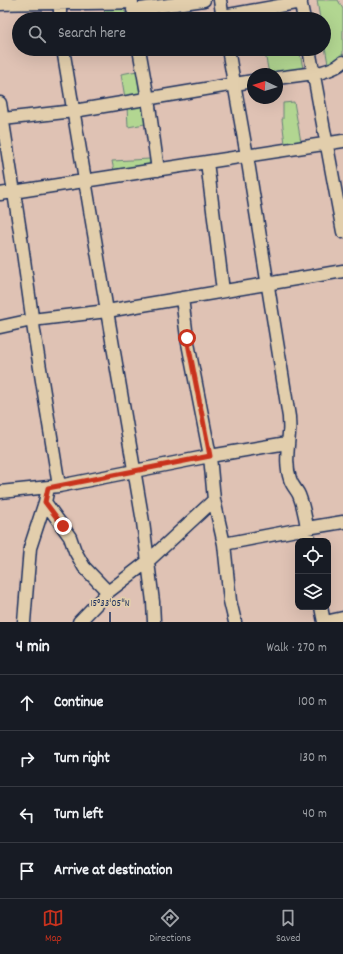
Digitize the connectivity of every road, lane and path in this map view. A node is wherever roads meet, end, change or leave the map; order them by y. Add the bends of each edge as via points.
1 (204, 0) edge
2 (220, 0) edge
3 (300, 1) edge
4 (60, 2) junction
5 (0, 4) edge
6 (132, 8) edge
7 (60, 12) edge
8 (222, 12) edge
9 (250, 12) edge
10 (302, 12) edge
11 (64, 56) edge
12 (140, 56) edge
13 (229, 56) edge
14 (310, 56) edge
15 (343, 62) edge
16 (313, 72) junction
17 (283, 77) edge
18 (247, 82) edge
19 (235, 84) junction
20 (148, 99) junction
21 (0, 103) edge
22 (74, 111) junction
23 (1, 119) edge
24 (343, 141) edge
25 (326, 144) junction
26 (247, 156) junction
27 (207, 162) junction
28 (158, 170) junction
29 (85, 181) junction
30 (13, 192) junction
31 (0, 194) edge
32 (343, 232) edge
33 (343, 271) edge
34 (268, 284) junction
35 (223, 291) junction
36 (182, 298) junction
37 (107, 311) junction
38 (32, 320) junction
39 (0, 327) edge
40 (288, 444) junction
41 (210, 456) junction
42 (135, 471) junction
43 (54, 487) junction
44 (0, 492) edge
45 (214, 500) junction
46 (45, 502) junction
47 (343, 522) edge
48 (307, 528) junction
49 (309, 538) edge
50 (224, 544) junction
51 (148, 562) junction
52 (108, 592) junction
53 (322, 610) edge
54 (343, 618) edge
55 (24, 622) edge
56 (79, 622) edge
57 (154, 622) edge
58 (235, 622) edge
59 (325, 622) edge

1 - 6 street
2 - 8 street
3 - 9 street
3 - 10 street
4 - 5 street
4 - 6 street
4 - 7 street
11 - 22 street
12 - 20 street
13 - 19 street
14 - 16 street
15 - 16 street via 329,70
16 - 17 street
16 - 25 street
18 - 19 street
19 - 20 street
19 - 26 street
20 - 22 street
20 - 28 street
21 - 23 street
22 - 23 street
22 - 29 street
23 - 30 street
24 - 25 street
25 - 26 street
25 - 32 street
26 - 27 street
26 - 34 street
27 - 28 street
27 - 35 street
28 - 29 street
29 - 30 street
29 - 37 street
30 - 31 street
30 - 38 street
33 - 34 street
34 - 35 street
34 - 40 street via 289,417
35 - 36 street
36 - 37 street
36 - 41 street via 187,338
37 - 38 street
37 - 42 street
38 - 39 street
38 - 43 street
40 - 41 street
40 - 48 street via 290,479 303,506
41 - 42 street
41 - 45 street
42 - 43 street
42 - 51 street
43 - 44 street
43 - 46 street
45 - 50 street
45 - 51 street
46 - 52 street via 70,537 84,567
46 - 55 street via 30,548
47 - 48 street
48 - 49 street
48 - 50 street
50 - 58 street via 230,601
51 - 52 street
51 - 57 street
52 - 56 street
53 - 59 street
54 - 59 street

